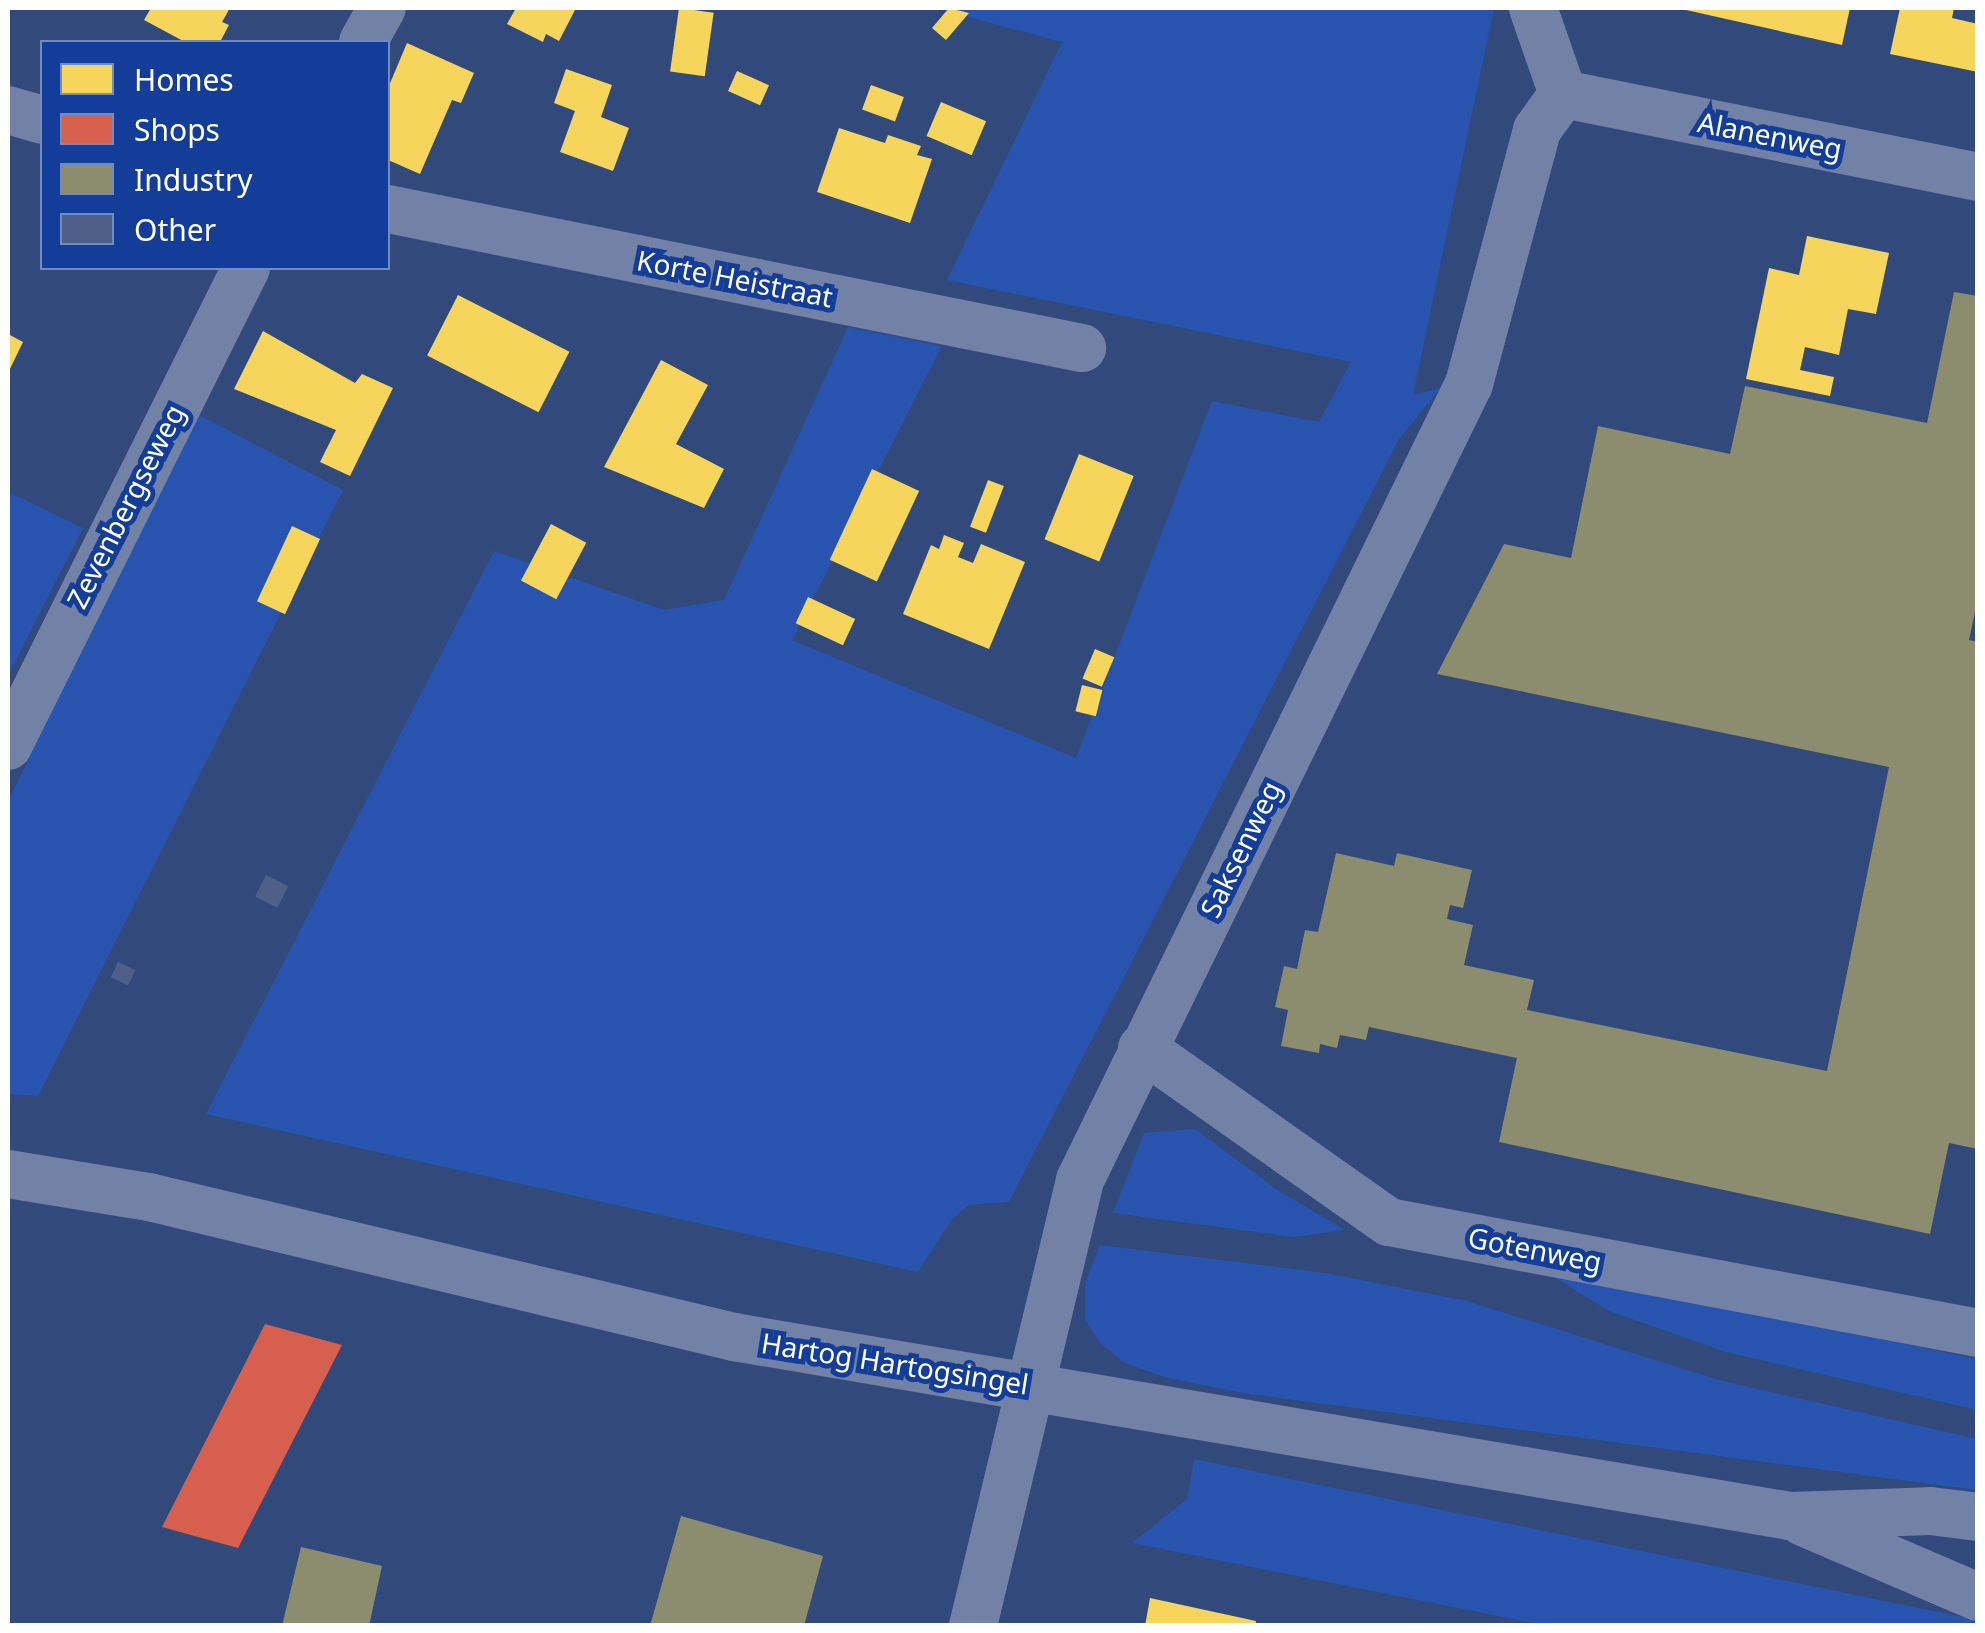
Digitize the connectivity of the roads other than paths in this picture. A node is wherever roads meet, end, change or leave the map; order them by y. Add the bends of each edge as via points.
1 (382, 8) edge
2 (1533, 8) edge
3 (365, 40) edge
4 (1563, 94) junction
5 (8, 110) edge
6 (40, 119) edge
7 (1978, 177) edge
8 (390, 209) edge
9 (245, 270) edge
10 (1082, 348) dead end
11 (8, 746) edge
12 (1142, 1048) junction
13 (8, 1174) edge
14 (1978, 1332) edge
15 (1026, 1385) junction
16 (1790, 1516) junction
17 (1978, 1517) edge
18 (1978, 1597) edge
19 (973, 1626) edge

1 - 3 street
2 - 4 street
4 - 7 street, Alanenweg
4 - 12 street, Saksenweg via 1536,130 1469,384
5 - 6 street
8 - 10 street, Korte Heistraat
9 - 11 street, Zevenbergseweg
12 - 14 street, Gotenweg via 1389,1222
12 - 15 street, Saksenweg via 1080,1180
13 - 15 street, Hartog Hartogsingel via 148,1197 734,1337
15 - 16 street, Hartog Hartogsingel
15 - 19 street, Saksenweg
16 - 17 street, Hartog Hartogsingel via 1930,1511
16 - 18 street, Hartog Hartogsingel

